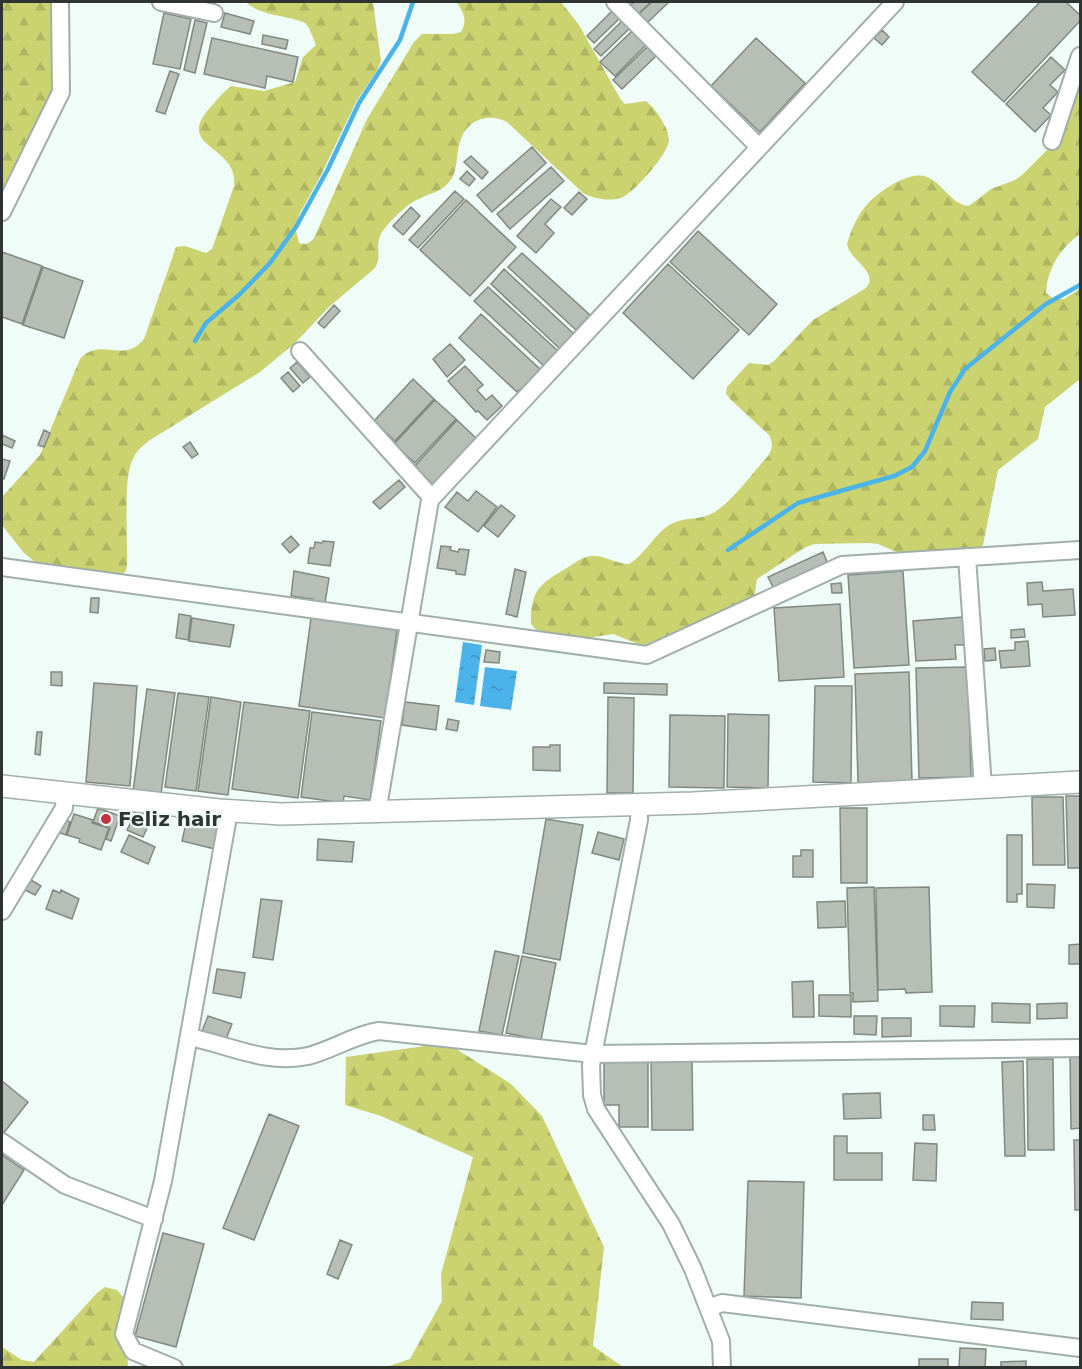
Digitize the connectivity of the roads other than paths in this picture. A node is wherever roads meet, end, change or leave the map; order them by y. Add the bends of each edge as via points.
1 (60, 2) edge
2 (161, 2) edge
3 (615, 2) edge
4 (895, 2) edge
5 (214, 13) dead end
6 (1080, 56) edge
7 (1052, 141) dead end
8 (759, 147) junction
9 (2, 212) edge
10 (300, 351) dead end
11 (432, 498) junction
12 (1080, 550) edge
13 (967, 557) junction
14 (2, 567) edge
15 (409, 622) junction
16 (1080, 782) edge
17 (2, 786) edge
18 (982, 787) junction
19 (65, 793) junction
20 (639, 806) junction
21 (229, 811) junction
22 (379, 812) junction
23 (2, 911) edge
24 (189, 1037) junction
25 (1080, 1048) edge
26 (593, 1054) junction
27 (2, 1142) edge
28 (154, 1220) junction
29 (709, 1308) junction
30 (1080, 1348) edge
31 (174, 1368) edge
32 (722, 1368) edge

1 - 9 street via 61,92
2 - 5 street
3 - 8 street
4 - 8 street
6 - 7 street
8 - 11 street
10 - 11 street
11 - 15 street
12 - 13 street
13 - 15 street via 842,565 647,655
13 - 18 street
14 - 15 street
15 - 22 street
16 - 18 street
17 - 19 street
18 - 20 street
19 - 21 street
19 - 23 street via 64,808
20 - 22 street
20 - 26 street
21 - 22 street
21 - 24 street
24 - 26 street via 278,1059 310,1056 379,1031
24 - 28 street
25 - 26 street
26 - 29 street via 590,1080 596,1109 671,1224
27 - 28 street via 65,1185
28 - 31 street via 124,1334 133,1351
29 - 30 street via 722,1303
29 - 32 street via 721,1341

